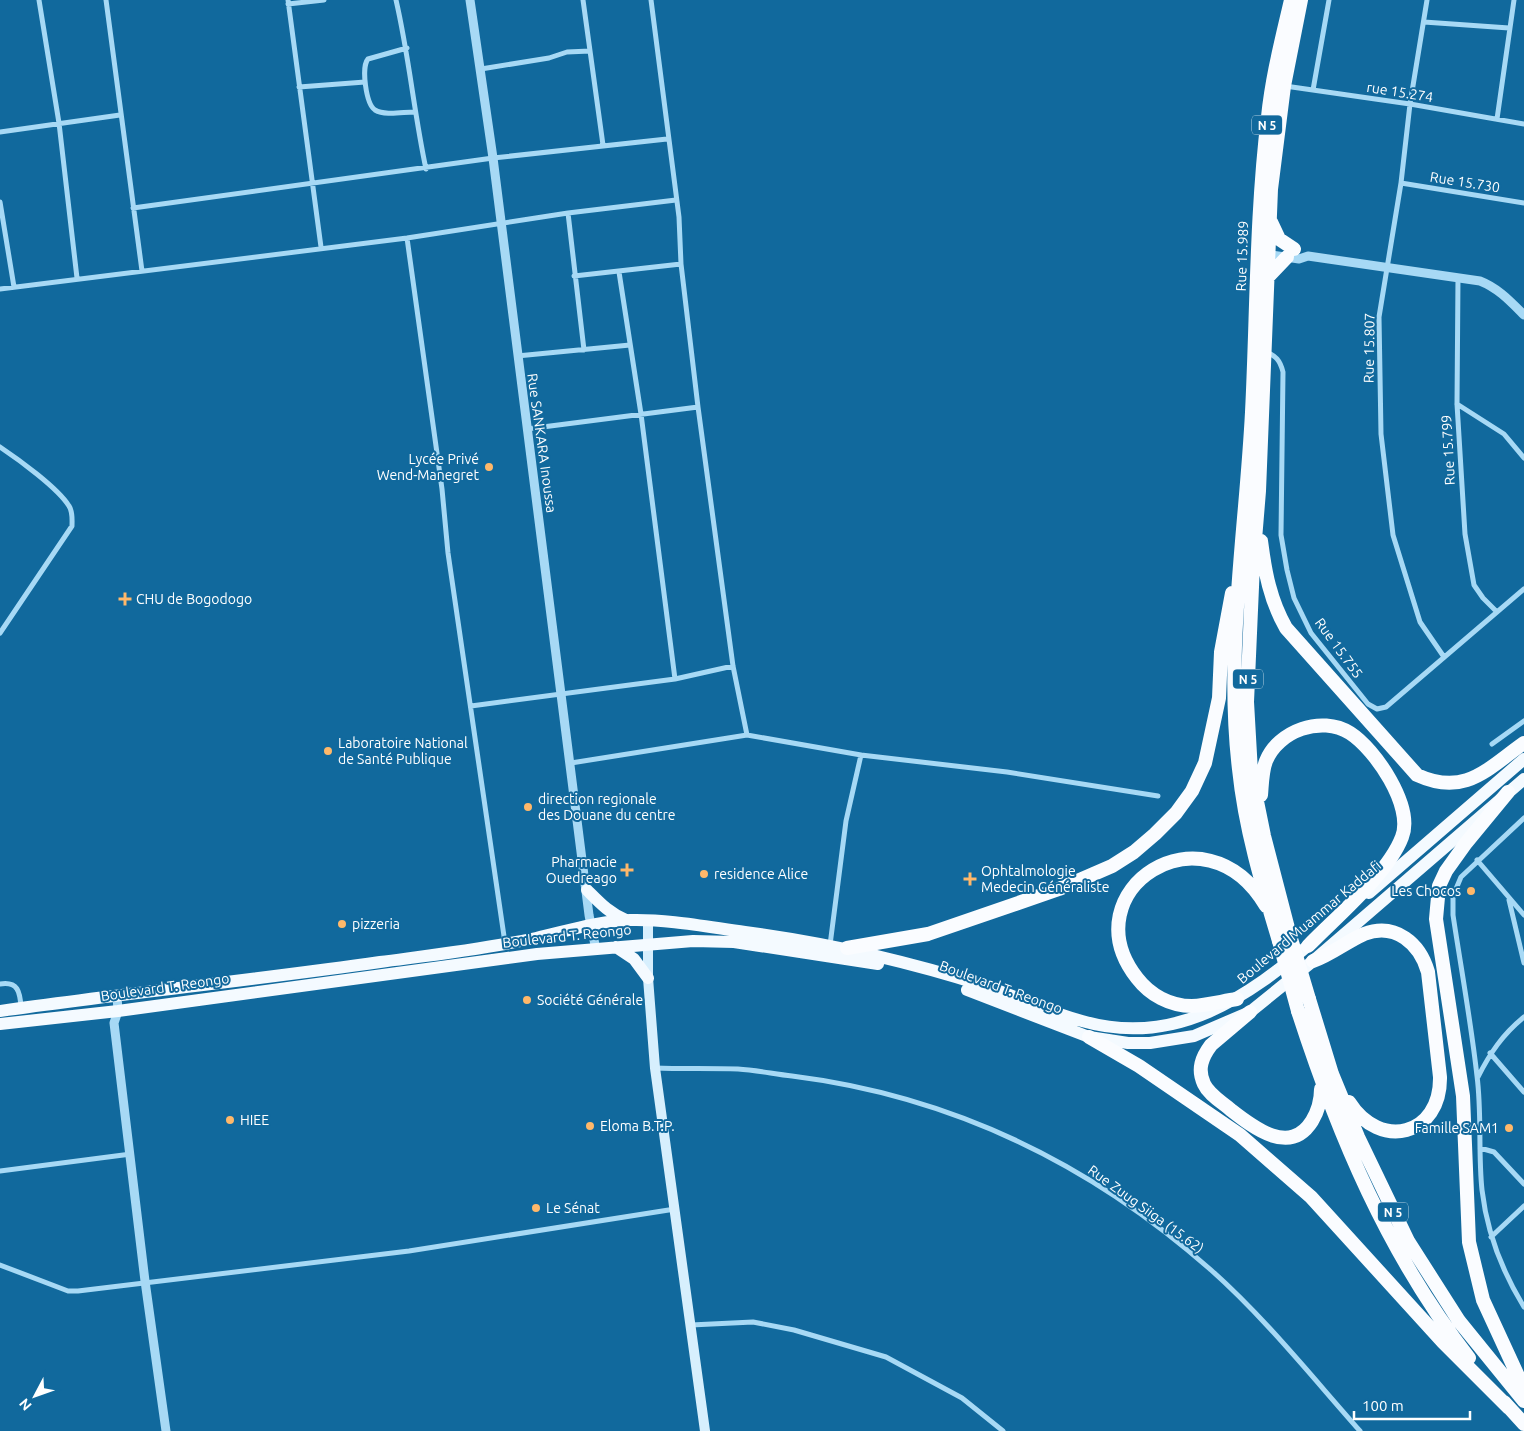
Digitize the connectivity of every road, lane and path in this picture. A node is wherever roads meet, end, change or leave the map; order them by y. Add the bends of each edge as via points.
1 (39, 0) edge
2 (106, 0) edge
3 (324, 0) edge
4 (396, 0) edge
5 (470, 0) edge
6 (583, 0) edge
7 (650, 0) edge
8 (1291, 0) edge
9 (1301, 0) edge
10 (1329, 0) edge
11 (1427, 0) edge
12 (1514, 0) edge
13 (288, 2) edge
14 (1424, 22) junction
15 (1509, 28) junction
16 (407, 48) junction
17 (590, 51) junction
18 (481, 69) junction
19 (365, 82) junction
20 (1278, 84) junction
21 (299, 87) junction
22 (1313, 90) junction
23 (1410, 104) junction
24 (414, 112) junction
25 (120, 115) junction
26 (1496, 119) junction
27 (58, 123) junction
28 (1524, 124) edge
29 (0, 132) edge
30 (668, 139) junction
31 (603, 145) junction
32 (493, 158) junction
33 (426, 169) junction
34 (1401, 182) junction
35 (312, 185) junction
36 (676, 200) junction
37 (0, 202) edge
38 (1524, 203) edge
39 (133, 208) junction
40 (568, 213) junction
41 (1269, 218) junction
42 (500, 222) junction
43 (2, 226) edge
44 (407, 238) junction
45 (321, 247) junction
46 (1263, 248) junction
47 (1290, 253) junction
48 (681, 264) junction
49 (1387, 267) junction
50 (142, 272) junction
51 (619, 272) junction
52 (574, 276) junction
53 (1458, 277) junction
54 (77, 278) junction
55 (1267, 278) junction
56 (14, 287) junction
57 (0, 289) edge
58 (1524, 315) edge
59 (630, 345) junction
60 (584, 350) junction
61 (1265, 351) junction
62 (517, 356) junction
63 (1457, 404) junction
64 (698, 408) junction
65 (641, 414) junction
66 (527, 429) junction
67 (0, 447) edge
68 (1524, 458) edge
69 (1252, 518) junction
70 (1524, 588) edge
71 (1496, 612) junction
72 (0, 633) edge
73 (1444, 657) junction
74 (733, 666) junction
75 (675, 678) junction
76 (562, 695) junction
77 (471, 706) junction
78 (1524, 721) edge
79 (747, 734) junction
80 (1524, 743) edge
81 (1492, 744) dead end
82 (861, 756) junction
83 (1524, 759) edge
84 (571, 763) junction
85 (1524, 778) edge
86 (1508, 792) junction
87 (1158, 796) dead end
88 (1524, 818) edge
89 (1264, 836) junction
90 (1477, 860) junction
91 (587, 890) junction
92 (1509, 898) junction
93 (1271, 914) junction
94 (1524, 915) edge
95 (626, 920) junction
96 (648, 920) junction
97 (590, 924) junction
98 (1284, 936) junction
99 (505, 943) junction
100 (648, 945) junction
101 (830, 945) junction
102 (1308, 946) junction
103 (616, 947) junction
104 (847, 948) junction
105 (596, 950) junction
106 (1313, 961) junction
107 (1524, 962) edge
108 (648, 978) junction
109 (0, 984) edge
110 (112, 996) junction
111 (1238, 999) junction
112 (21, 1008) junction
113 (0, 1011) edge
114 (1250, 1012) junction
115 (113, 1016) junction
116 (1524, 1017) edge
117 (1078, 1020) joint
118 (0, 1024) edge
119 (1089, 1038) junction
120 (1490, 1053) junction
121 (655, 1068) junction
122 (1478, 1078) junction
123 (1327, 1079) junction
124 (1524, 1092) edge
125 (1480, 1148) junction
126 (131, 1154) junction
127 (0, 1171) edge
128 (1524, 1184) edge
129 (1524, 1206) edge
130 (675, 1209) junction
131 (1491, 1236) junction
132 (0, 1265) edge
133 (145, 1281) junction
134 (1524, 1307) edge
135 (691, 1325) junction
136 (1524, 1388) edge
137 (1524, 1401) edge
138 (1509, 1408) junction
139 (1524, 1424) edge
140 (166, 1431) edge
141 (704, 1431) edge
142 (1003, 1431) edge
143 (1360, 1431) edge

1 - 27 street
2 - 25 street
3 - 13 street
4 - 16 street
5 - 18 street, Rue SANKARA Inoussa
6 - 17 street
7 - 30 street
8 - 20 highway, Rue 15.989 / N 5
9 - 20 highway, N 5
10 - 22 street
11 - 14 street, Rue 15.807
12 - 15 street
13 - 21 street
14 - 15 street
14 - 23 street, Rue 15.807
15 - 26 street
16 - 19 street via 368,59
16 - 24 street
17 - 18 street via 567,52
17 - 31 street
18 - 32 street, Rue SANKARA Inoussa
19 - 21 street
19 - 24 street via 374,110
20 - 22 street, rue 15.274
20 - 41 highway, N 5
20 - 46 highway, Rue 15.989 / N 5 via 1265,138
21 - 35 street
22 - 23 street, rue 15.274
23 - 26 street, rue 15.274
23 - 34 street, Rue 15.807
24 - 33 street
25 - 27 street
25 - 39 street
26 - 28 street, rue 15.274
27 - 29 street
27 - 54 street
30 - 31 street
30 - 36 street
31 - 32 street
32 - 33 street
32 - 42 street, Rue SANKARA Inoussa
33 - 35 street
34 - 38 street, Rue 15.730
34 - 49 street, Rue 15.807
35 - 39 street
35 - 45 street
36 - 40 street
36 - 48 street
37 - 43 street
39 - 50 street
40 - 42 street
40 - 52 street
41 - 46 highway, N 5
41 - 47 highway
42 - 44 street
42 - 62 street, Rue SANKARA Inoussa
43 - 56 street
44 - 45 street
44 - 77 street
45 - 50 street
46 - 47 street
46 - 55 highway, N 5
46 - 69 highway, Rue 15.989 / N 5 via 1253,395
47 - 49 street via 1299,259 1308,256
47 - 55 highway
48 - 51 street
48 - 64 street
49 - 53 street
49 - 73 street, Rue 15.807 via 1378,332 1381,434 1388,502 1393,535 1420,622
50 - 54 street
51 - 52 street
51 - 59 street
52 - 60 street
53 - 58 street via 1492,286
53 - 63 street, Rue 15.799
54 - 56 street
55 - 61 highway, N 5
56 - 57 street
59 - 60 street
59 - 65 street
60 - 62 street
61 - 69 highway, N 5
61 - 73 street, Rue 15.755 via 1281,362 1283,372 1281,535 1294,598 1312,633 1350,685 1377,709 1394,701
62 - 66 street, Rue SANKARA Inoussa
63 - 68 street via 1504,434
63 - 71 street, Rue 15.799 via 1469,562 1474,585
64 - 65 street
64 - 74 street
65 - 66 street
65 - 75 street
66 - 76 street, Rue SANKARA Inoussa
67 - 72 street via 56,492 70,507 72,516 72,526
69 - 80 highway via 1268,586 1286,628 1417,774 1441,783 1470,780
69 - 89 highway, N 5 via 1247,702 1251,772
69 - 93 highway, N 5 via 1235,667 1238,760 1252,849
69 - 104 highway via 1221,652 1219,698 1212,736 1205,763 1192,791 1176,813 1134,852 1112,866 1059,889 928,934
70 - 71 street, Rue 15.755
71 - 73 street, Rue 15.755
74 - 75 street
74 - 79 street
75 - 76 street
76 - 77 street
76 - 84 street, Rue SANKARA Inoussa
77 - 99 street
78 - 81 street
79 - 82 street
79 - 84 street
82 - 87 street via 1017,773
82 - 101 street via 846,821
83 - 102 main road, Boulevard Muammar Kaddafi
84 - 91 street, Rue SANKARA Inoussa
85 - 86 main road
86 - 106 main road
86 - 136 highway via 1446,871 1439,886 1436,919 1463,1096 1469,1242 1483,1300
88 - 90 street
89 - 98 highway, N 5
89 - 102 highway via 1260,808 1266,761 1274,747 1289,734 1308,727 1349,732 1361,743 1396,792 1404,810 1403,835 1386,864
90 - 92 street
90 - 122 street via 1461,877 1452,896 1452,915
91 - 95 main road via 603,908
91 - 97 street, Rue SANKARA Inoussa
92 - 94 street
92 - 107 street
93 - 98 highway, N 5
93 - 111 highway via 1246,881 1229,868 1204,858 1179,858 1158,866 1138,880 1124,901 1120,914 1121,948 1129,968 1143,986 1163,1000 1178,1004 1193,1006
95 - 96 main road, Boulevard T. Reongo
95 - 97 main road, Boulevard T. Reongo
96 - 100 main road
96 - 101 main road, Boulevard T. Reongo
97 - 99 main road, Boulevard T. Reongo
97 - 105 street, Rue SANKARA Inoussa
98 - 123 highway, N 5, bridge via 1308,999
98 - 123 highway, N 5, bridge via 1298,1011
99 - 110 main road, Boulevard T. Reongo via 252,981
100 - 103 main road, Boulevard T. Reongo
100 - 108 main road
100 - 119 main road, Boulevard T. Reongo via 734,942 874,963 980,994
101 - 104 main road, Boulevard T. Reongo
102 - 111 main road, Boulevard Muammar Kaddafi
103 - 105 main road, Boulevard T. Reongo
103 - 108 main road via 634,959
104 - 117 main road, Boulevard T. Reongo via 987,987
105 - 115 main road, Boulevard T. Reongo via 537,954
106 - 114 main road
106 - 123 highway via 1367,933 1385,931 1400,935 1415,945 1428,972 1440,1091 1438,1101 1421,1124 1402,1131 1385,1131 1371,1126
108 - 121 main road
109 - 112 street via 9,982 16,986
110 - 112 main road, Boulevard T. Reongo
110 - 115 street
111 - 117 main road, Boulevard Muammar Kaddafi via 1193,1020 1169,1025 1113,1027
112 - 113 main road, Boulevard T. Reongo
114 - 119 main road, Boulevard T. Reongo via 1194,1036 1150,1043
114 - 123 highway via 1211,1045 1203,1058 1203,1083 1213,1096 1265,1133 1289,1138 1302,1133 1316,1115
115 - 118 main road, Boulevard T. Reongo
115 - 126 street
116 - 120 street
119 - 138 highway via 1139,1066 1240,1135 1311,1197 1443,1342
120 - 122 street
120 - 124 street
121 - 130 main road
121 - 143 street, Rue Zuug Siiga (15.62) via 740,1070 829,1081 896,1095 960,1115 1021,1142 1117,1198 1211,1270
122 - 125 street
123 - 137 highway, N 5 via 1428,1275 1465,1328
123 - 138 highway, N 5 via 1362,1180 1422,1290 1451,1334
125 - 128 street via 1494,1152
125 - 131 street via 1482,1190
126 - 127 street
126 - 133 street
129 - 131 street
130 - 133 street via 409,1251
130 - 135 main road
131 - 134 street via 1503,1271
132 - 133 street via 68,1292
133 - 140 street
135 - 141 main road
135 - 142 street via 753,1322 794,1330 886,1357 962,1398
138 - 139 highway, N 5

